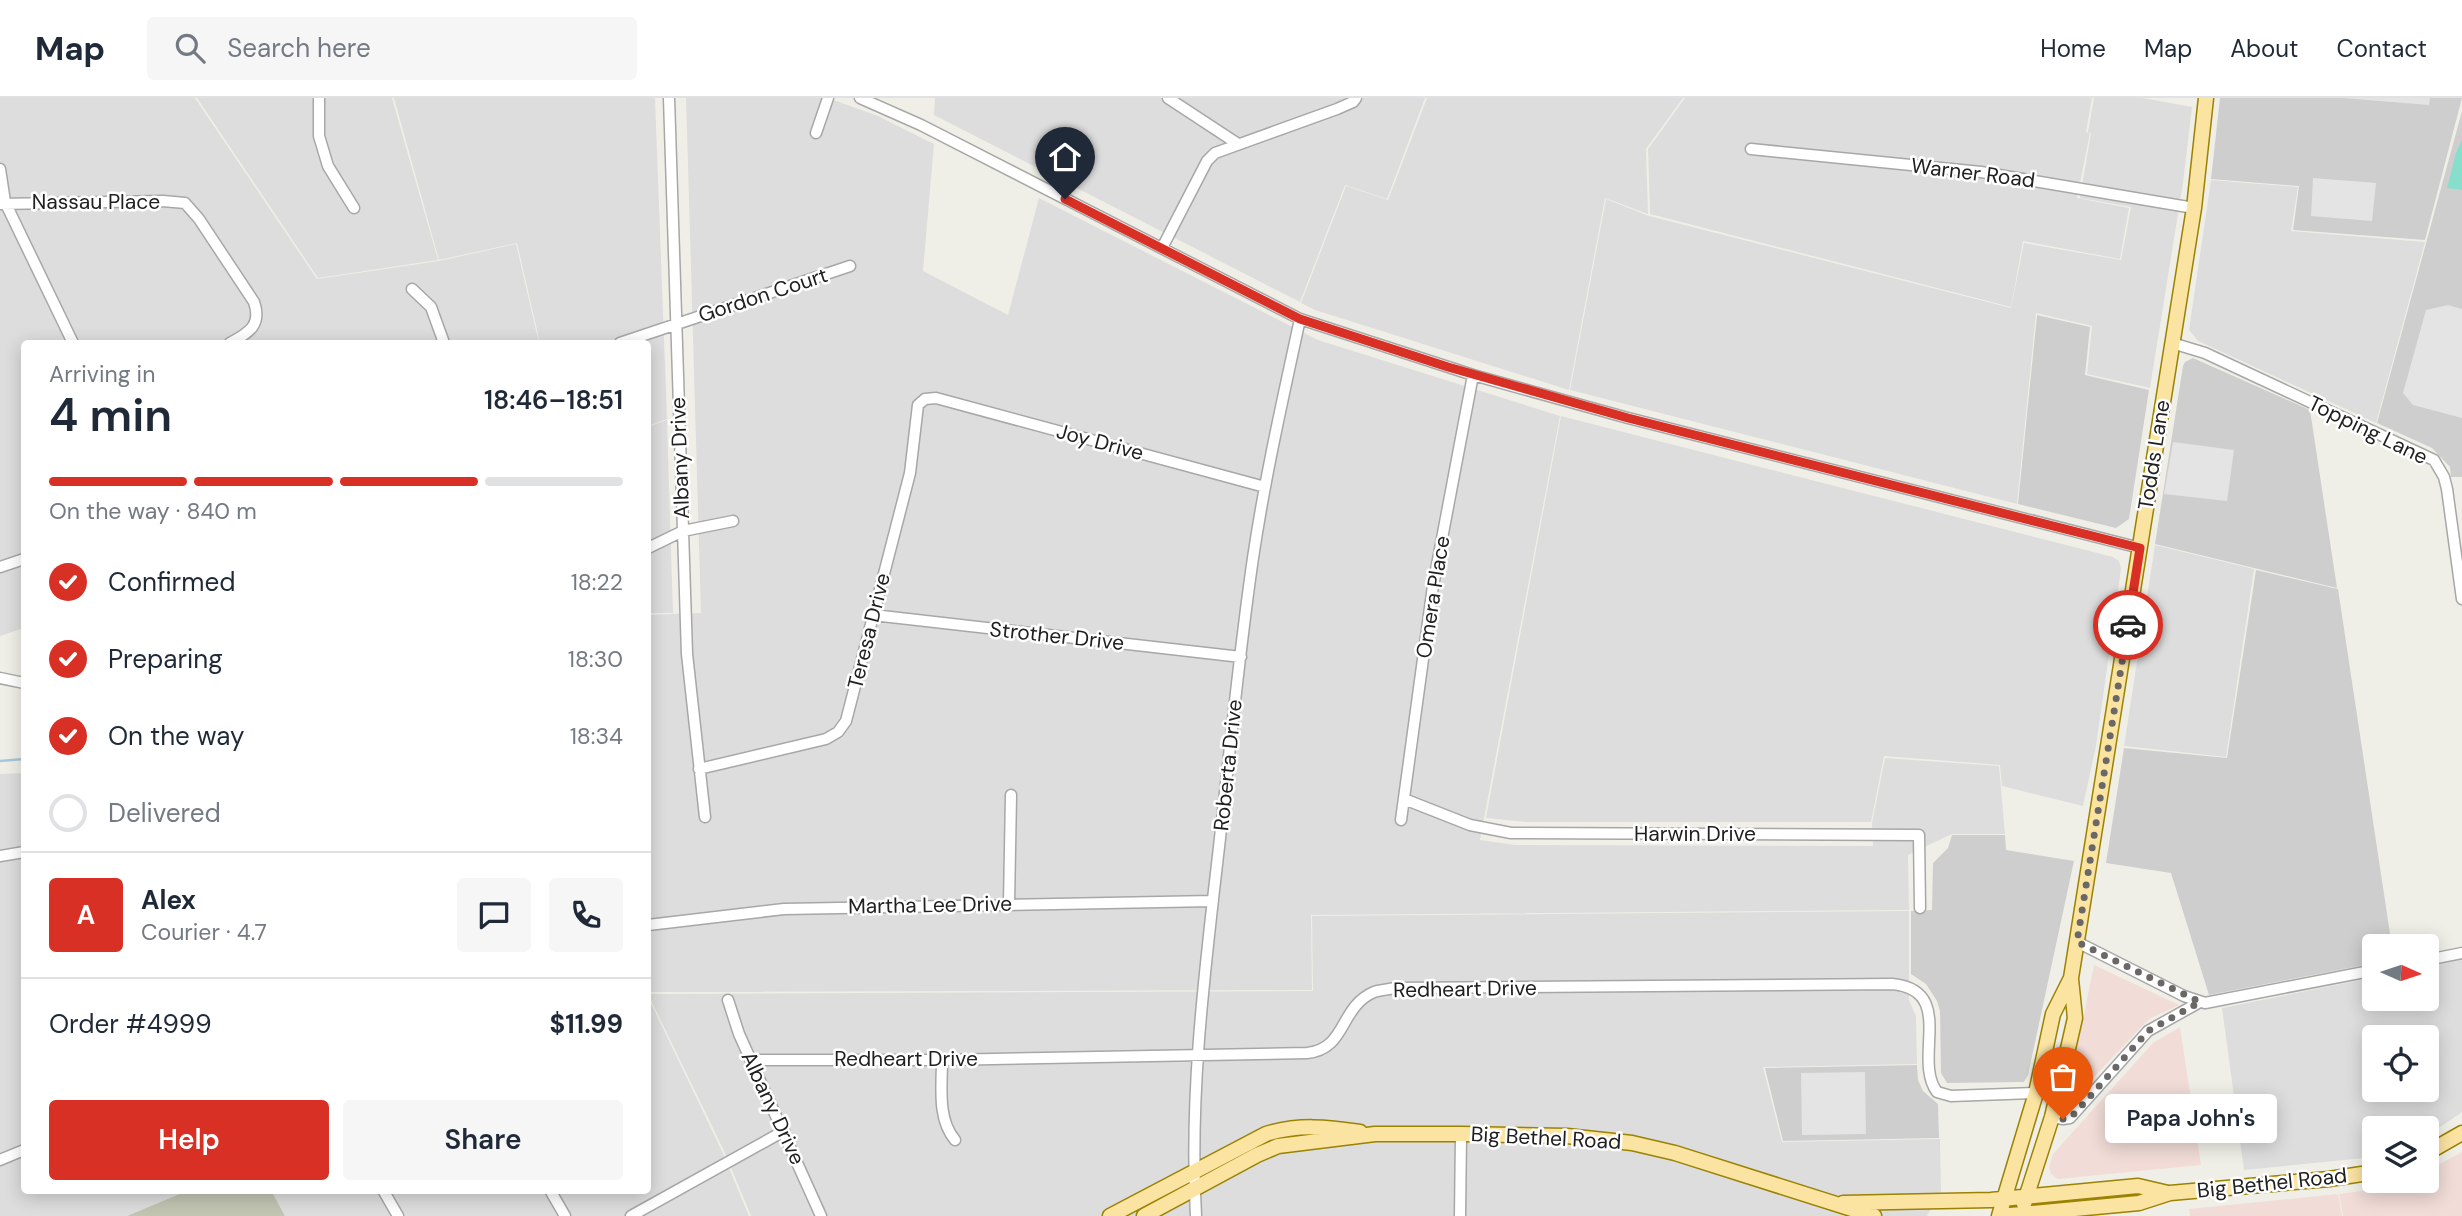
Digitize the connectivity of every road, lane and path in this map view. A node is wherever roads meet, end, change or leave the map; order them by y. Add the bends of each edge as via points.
1 (319, 98) edge
2 (670, 98) edge
3 (828, 98) edge
4 (860, 98) edge
5 (1168, 98) edge
6 (1356, 98) edge
7 (2206, 98) edge
8 (816, 133) dead end
9 (1238, 144) junction
10 (1751, 149) dead end
11 (0, 169) edge
12 (2, 203) edge
13 (354, 208) dead end
14 (2194, 208) junction
15 (1162, 248) junction
16 (850, 266) dead end
17 (412, 289) dead end
18 (1300, 319) junction
19 (676, 323) junction
20 (71, 340) edge
21 (235, 340) edge
22 (443, 340) edge
23 (628, 340) edge
24 (2172, 343) junction
25 (1473, 375) junction
26 (936, 398) joint
27 (1265, 487) junction
28 (733, 521) dead end
29 (683, 531) junction
30 (651, 547) edge
31 (2140, 548) junction
32 (2459, 557) edge
33 (21, 560) edge
34 (0, 567) edge
35 (2462, 599) edge
36 (873, 615) junction
37 (1241, 657) junction
38 (0, 678) edge
39 (21, 682) edge
40 (699, 769) junction
41 (1011, 795) dead end
42 (1404, 799) junction
43 (705, 817) dead end
44 (1401, 820) dead end
45 (21, 852) edge
46 (0, 856) edge
47 (1213, 901) junction
48 (1009, 903) junction
49 (1920, 908) dead end
50 (651, 925) edge
51 (2077, 942) junction
52 (2462, 953) edge
53 (2440, 957) edge
54 (2362, 974) edge
55 (2071, 978) junction
56 (728, 1000) dead end
57 (2200, 1002) junction
58 (1199, 1055) junction
59 (751, 1060) junction
60 (942, 1060) junction
61 (2036, 1093) junction
62 (2052, 1117) junction
63 (784, 1131) junction
64 (2462, 1133) edge
65 (1375, 1134) junction
66 (1461, 1134) junction
67 (955, 1140) dead end
68 (2439, 1146) edge
69 (21, 1151) edge
70 (0, 1160) edge
71 (1194, 1171) junction
72 (2362, 1174) edge
73 (1194, 1189) junction
74 (2170, 1193) junction
75 (385, 1194) edge
76 (552, 1194) edge
77 (2027, 1196) junction
78 (2005, 1199) junction
79 (1835, 1203) junction
80 (2020, 1215) edge
81 (398, 1216) edge
82 (565, 1216) edge
83 (631, 1216) edge
84 (821, 1216) edge
85 (1110, 1216) edge
86 (1144, 1216) edge
87 (1196, 1216) edge
88 (1460, 1216) edge
89 (1874, 1216) edge
90 (2000, 1216) edge

1 - 13 street via 320,136 328,166
2 - 19 street, Albany Drive
3 - 8 street
4 - 15 street
5 - 9 street
6 - 9 street
7 - 14 main road, Todds Lane
9 - 15 street via 1207,161
10 - 14 street, Warner Road via 1981,173
11 - 12 street
12 - 20 street
12 - 21 street, Nassau Place via 185,203 254,302 257,321
14 - 24 main road, Todds Lane
15 - 18 street
16 - 19 street, Gordon Court
17 - 22 street via 431,307
18 - 25 street
18 - 27 street, Roberta Drive
19 - 23 street, Gordon Court
19 - 29 street, Albany Drive
24 - 31 main road, Todds Lane
24 - 32 street, Topping Lane via 2205,353 2434,460 2444,477
25 - 31 street
25 - 42 street, Omera Place via 1433,586
26 - 27 street, Joy Drive
26 - 36 street, Teresa Drive via 918,405 909,473
27 - 37 street, Roberta Drive
28 - 29 street
29 - 30 street
29 - 40 street, Albany Drive via 687,654
31 - 51 main road, Todds Lane
32 - 35 street, Topping Lane
33 - 34 street
36 - 37 street, Strother Drive
36 - 40 street, Teresa Drive via 846,721 838,732 826,739
37 - 47 street, Roberta Drive
38 - 39 street
40 - 43 street, Albany Drive
41 - 48 street
42 - 44 street, Omera Place
42 - 49 street, Harwin Drive via 1470,825 1511,834 1919,835
45 - 46 street
47 - 48 street, Martha Lee Drive
47 - 58 street, Roberta Drive
48 - 50 street, Martha Lee Drive via 784,909
51 - 55 main road, Todds Lane
51 - 57 street
52 - 53 street
54 - 57 street
55 - 61 main road, Todds Lane via 2053,1014
55 - 62 main road, Todds Lane via 2075,1018
56 - 59 street, Albany Drive
57 - 62 street via 2148,1031 2070,1118
58 - 60 street, Redheart Drive
58 - 61 street, Redheart Drive via 1320,1052 1338,1037 1354,1006 1374,992 1396,988 1892,984 1919,994 1928,1009 1931,1079 1937,1092 1951,1096
58 - 71 street, Roberta Drive
59 - 60 street, Redheart Drive
59 - 63 street, Albany Drive
60 - 67 street via 944,1118
61 - 78 main road, Todds Lane
62 - 77 main road, Todds Lane
63 - 83 street
63 - 84 street, Albany Drive
64 - 68 main road
65 - 66 main road, Big Bethel Road
65 - 71 main road, Big Bethel Road via 1328,1127 1289,1128 1257,1138
65 - 73 main road, Big Bethel Road via 1278,1146
66 - 79 main road, Big Bethel Road via 1567,1136 1632,1143
66 - 88 street
69 - 70 street
71 - 73 street, Roberta Drive
71 - 85 main road, Big Bethel Road
72 - 74 main road, Big Bethel Road
73 - 86 main road, Big Bethel Road
73 - 87 street, Roberta Drive
74 - 77 main road, Big Bethel Road via 2138,1186
74 - 80 main road, Big Bethel Road via 2139,1203
75 - 81 street
76 - 82 street
77 - 78 main road, Big Bethel Road
77 - 80 main road, Todds Lane
78 - 79 main road, Big Bethel Road
78 - 90 main road, Todds Lane
79 - 89 main road, Big Bethel Road
80 - 90 main road, Big Bethel Road

